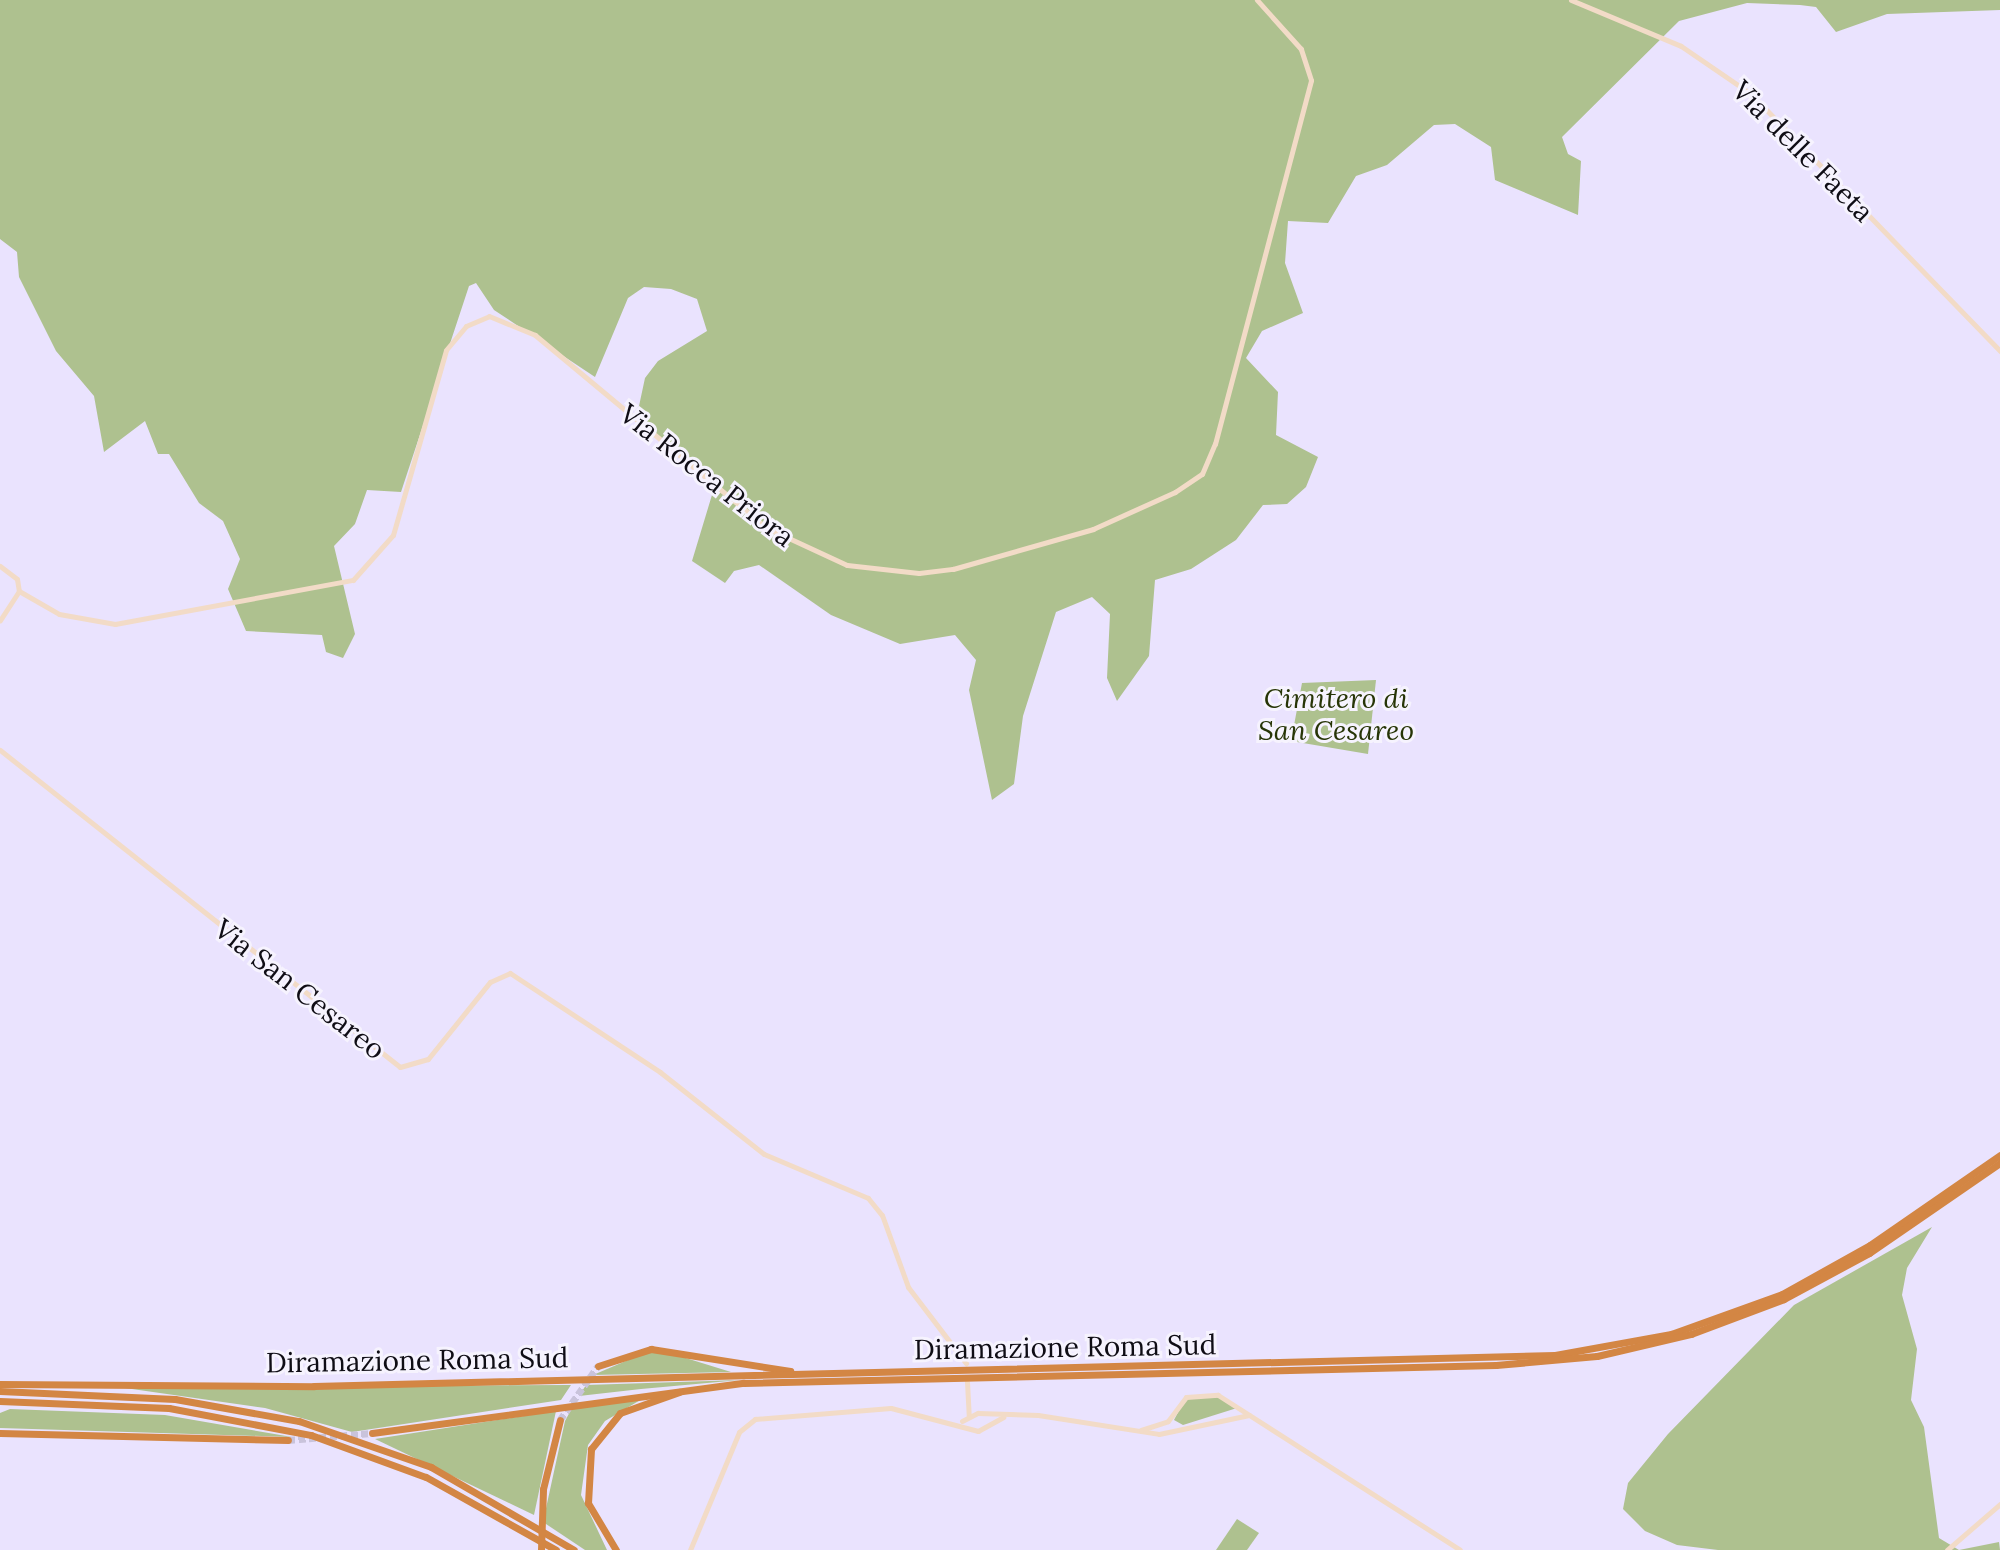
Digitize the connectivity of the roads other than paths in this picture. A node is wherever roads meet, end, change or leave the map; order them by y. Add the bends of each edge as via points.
1 (1257, 0) edge
2 (1571, 0) edge
3 (2000, 351) edge
4 (0, 566) edge
5 (19, 591) junction
6 (0, 620) edge
7 (0, 750) edge
8 (2000, 1155) edge
9 (2000, 1163) edge
10 (966, 1363) dead end
11 (598, 1366) tunnel mouth
12 (812, 1374) junction
13 (967, 1382) dead end
14 (0, 1384) edge
15 (713, 1385) junction
16 (0, 1391) edge
17 (0, 1401) edge
18 (968, 1402) junction
19 (980, 1413) junction
20 (1003, 1417) junction
21 (1254, 1417) junction
22 (969, 1418) junction
23 (560, 1420) tunnel mouth
24 (955, 1420) junction
25 (1141, 1430) junction
26 (0, 1433) edge
27 (372, 1433) tunnel mouth
28 (288, 1440) tunnel mouth
29 (2000, 1504) edge
30 (541, 1550) edge
31 (556, 1550) edge
32 (574, 1550) edge
33 (616, 1550) edge
34 (690, 1550) edge
35 (1460, 1550) edge
36 (1947, 1550) edge

1 - 5 street, Via Rocca Priora via 1301,49 1311,80 1228,402 1202,474 1189,484 1093,529 953,569 919,573 847,565 767,528 535,335 492,316 466,326 444,354 393,535 372,566 338,587 134,623 76,619
2 - 3 street, Via delle Faeta via 1681,46 1751,94
4 - 5 street via 17,579
5 - 6 street
7 - 10 street, Via San Cesareo via 400,1067 423,1063 490,982 510,973 660,1072 764,1154 878,1208 908,1287
8 - 12 highway, Diramazione Roma Sud via 1812,1279 1729,1315 1621,1346 1495,1359
9 - 15 highway, Diramazione Roma Sud via 1869,1253 1791,1296 1705,1330 1597,1356 1506,1365
11 - 12 highway via 651,1349
12 - 14 highway, Diramazione Roma Sud via 314,1386
13 - 18 street
15 - 27 highway
15 - 33 highway via 620,1413 598,1434 586,1463 589,1506
16 - 32 highway via 164,1398 270,1414 401,1454 513,1509
17 - 31 highway via 169,1408 272,1425 388,1461 507,1519
18 - 19 street
18 - 22 street
19 - 20 street
19 - 22 street
20 - 24 street via 985,1426
20 - 25 street
21 - 25 street via 1164,1433
21 - 25 street via 1205,1394 1185,1397 1174,1415
21 - 35 street
22 - 24 street
23 - 30 highway via 543,1489
24 - 34 street via 865,1408 748,1422
26 - 28 highway
29 - 36 street

